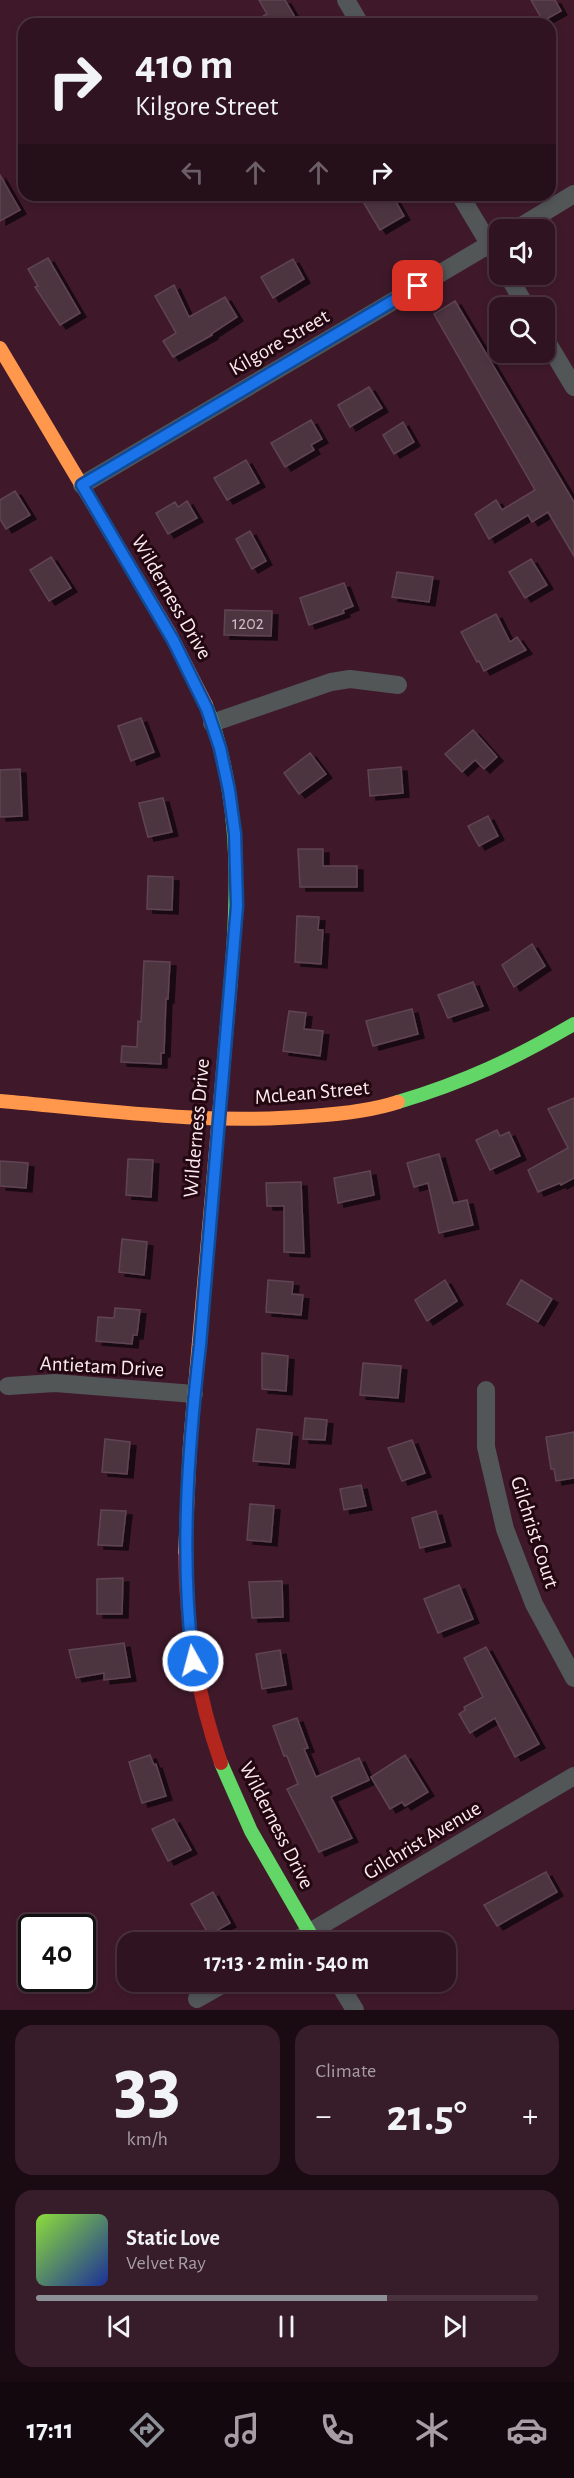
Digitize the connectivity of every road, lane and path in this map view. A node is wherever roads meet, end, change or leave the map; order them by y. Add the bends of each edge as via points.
1 (346, 0) edge
2 (356, 18) edge
3 (574, 194) edge
4 (464, 201) edge
5 (533, 219) edge
6 (489, 234) edge
7 (489, 244) edge
8 (0, 348) edge
9 (555, 355) edge
10 (574, 387) edge
11 (82, 485) junction
12 (398, 685) dead end
13 (212, 723) junction
14 (574, 1024) edge
15 (0, 1101) edge
16 (219, 1117) junction
17 (8, 1386) dead end
18 (486, 1390) dead end
19 (194, 1394) junction
20 (574, 1678) edge
21 (574, 1776) edge
22 (308, 1932) edge
23 (322, 1932) edge
24 (209, 1992) edge
25 (344, 1992) edge
26 (196, 1999) dead end
27 (355, 2010) edge

1 - 2 street
3 - 5 street
4 - 6 street
7 - 11 street, Kilgore Street
8 - 11 street, Wilderness Drive
9 - 10 street
11 - 13 street, Wilderness Drive via 173,640
12 - 13 street via 350,679 331,682
13 - 16 street, Wilderness Drive via 229,790 238,874
14 - 16 street, McLean Street via 490,1070 403,1101 363,1111 287,1119
15 - 16 street, McLean Street
16 - 19 street, Wilderness Drive
17 - 19 street, Antietam Drive via 55,1383
18 - 20 street, Gilchrist Court via 486,1447 505,1528 534,1604
19 - 22 street, Wilderness Drive via 185,1559 193,1661 206,1717 238,1806
21 - 23 street, Gilchrist Avenue
24 - 26 street
25 - 27 street

